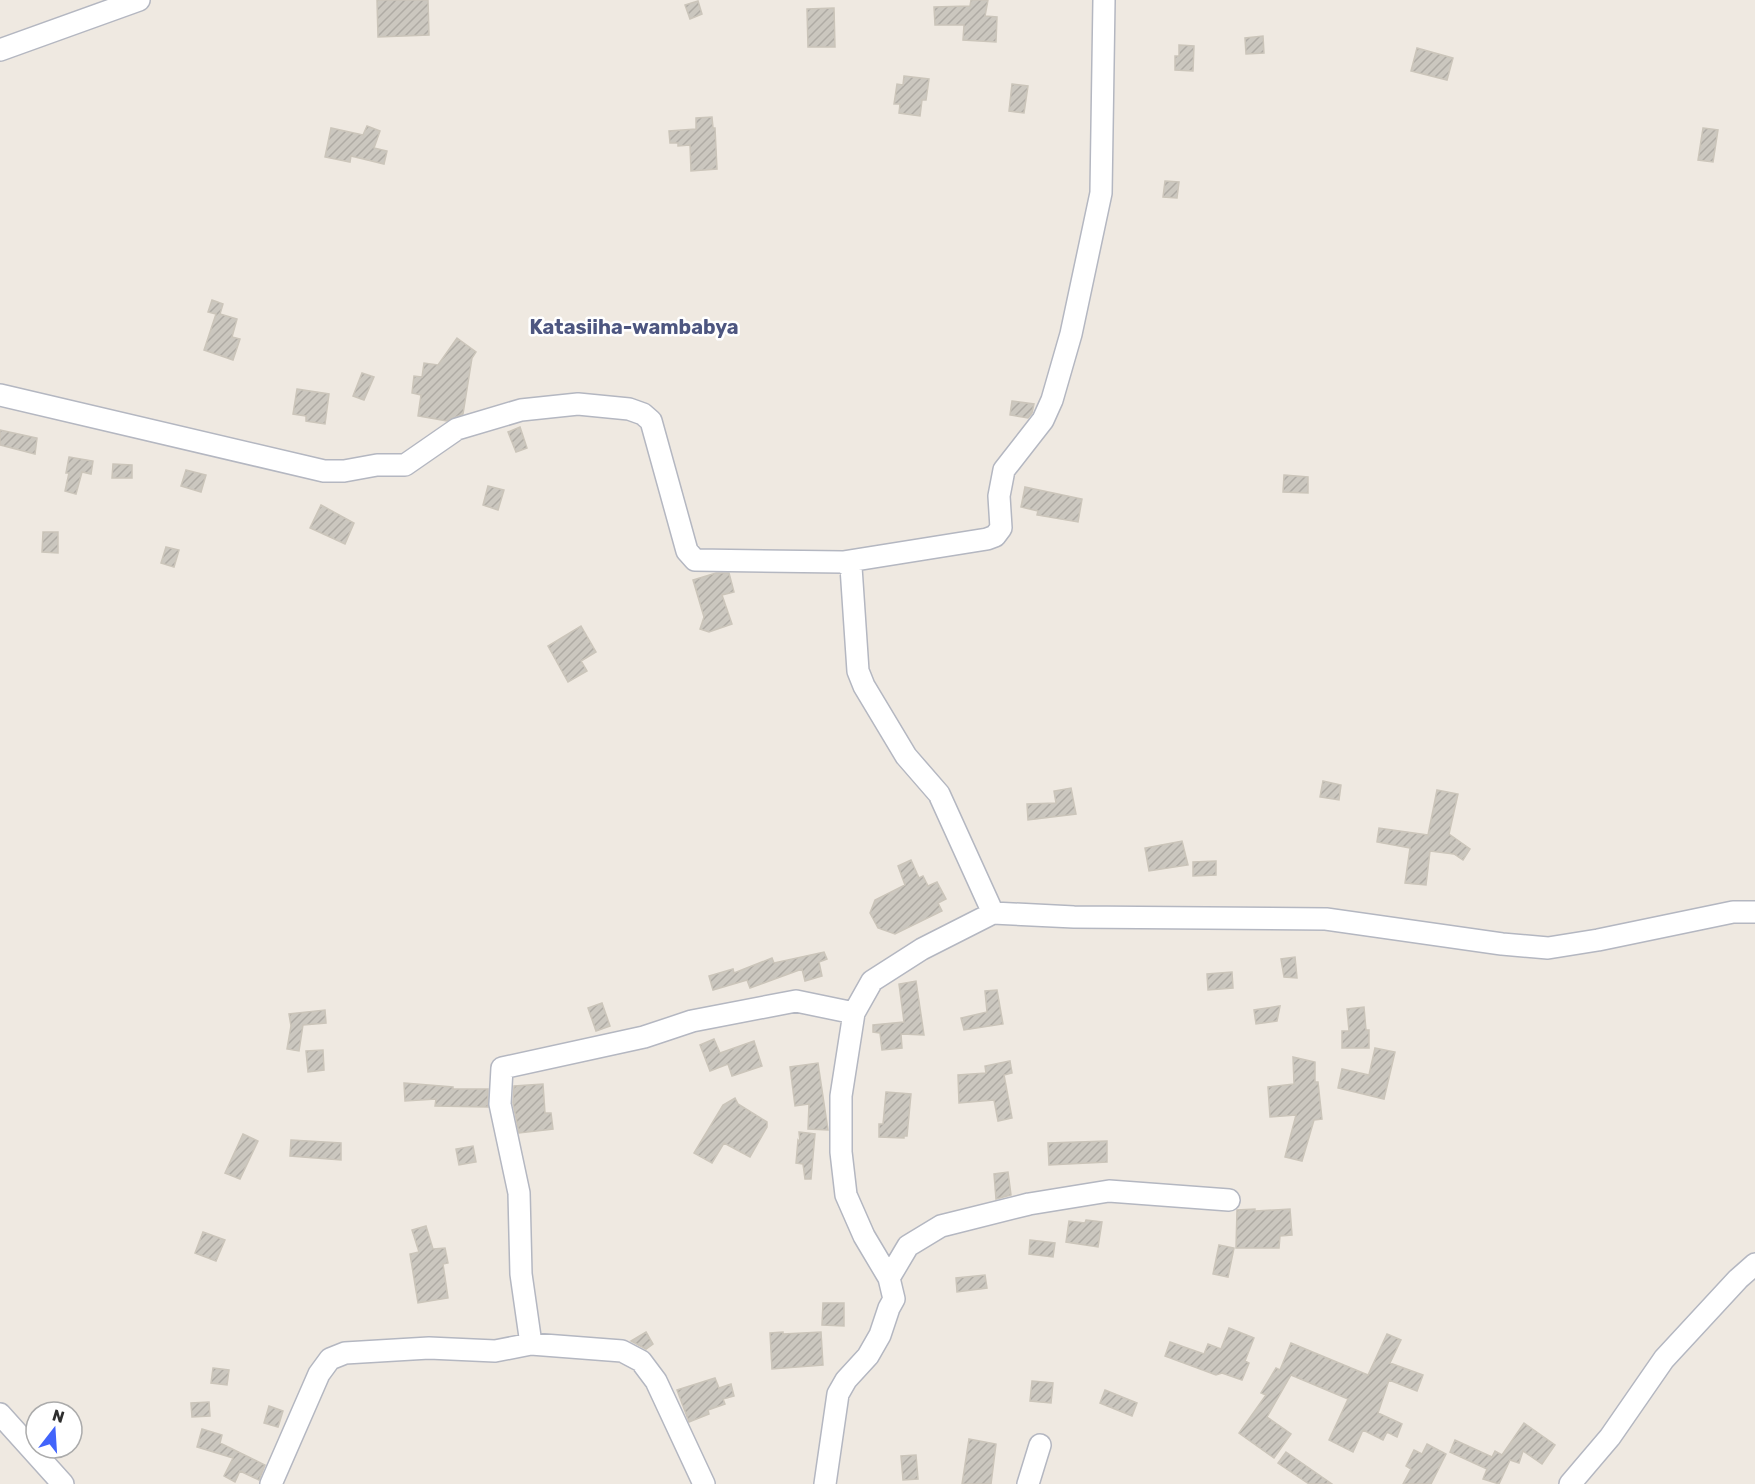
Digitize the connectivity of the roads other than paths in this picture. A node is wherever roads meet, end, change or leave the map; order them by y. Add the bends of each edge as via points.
1 (139, 0) edge
2 (1104, 0) edge
3 (0, 50) edge
4 (0, 395) edge
5 (843, 562) junction
6 (1755, 912) edge
7 (993, 913) junction
8 (854, 1013) junction
9 (1229, 1200) dead end
10 (1755, 1264) edge
11 (889, 1278) junction
12 (531, 1344) junction
13 (0, 1414) edge
14 (1040, 1445) dead end
15 (63, 1484) edge
16 (272, 1484) edge
17 (704, 1484) edge
18 (825, 1484) edge
19 (1028, 1484) edge
20 (1570, 1484) edge

1 - 3 street
2 - 5 street via 1101,193 1071,334 1052,400 1043,420 1004,470 999,496 1000,528 987,539
4 - 5 street via 324,471 405,465 457,429 520,410 578,404 628,409 651,421 687,551 695,560
5 - 7 street via 851,567 858,671 864,686 906,756 939,794
6 - 7 street via 1733,912 1548,948 1326,919
7 - 8 street via 922,949 872,981
8 - 11 street via 841,1096 846,1195
8 - 12 street via 796,1001 501,1068 500,1104 519,1192 521,1274
9 - 11 street via 1109,1191 1029,1204 941,1226 908,1246
10 - 20 street via 1664,1359 1610,1437
11 - 18 street via 894,1299 880,1335 838,1395
12 - 16 street via 495,1351 429,1347 345,1353 330,1359 319,1374
12 - 17 street via 622,1351 641,1361 656,1381
13 - 15 street
14 - 19 street

